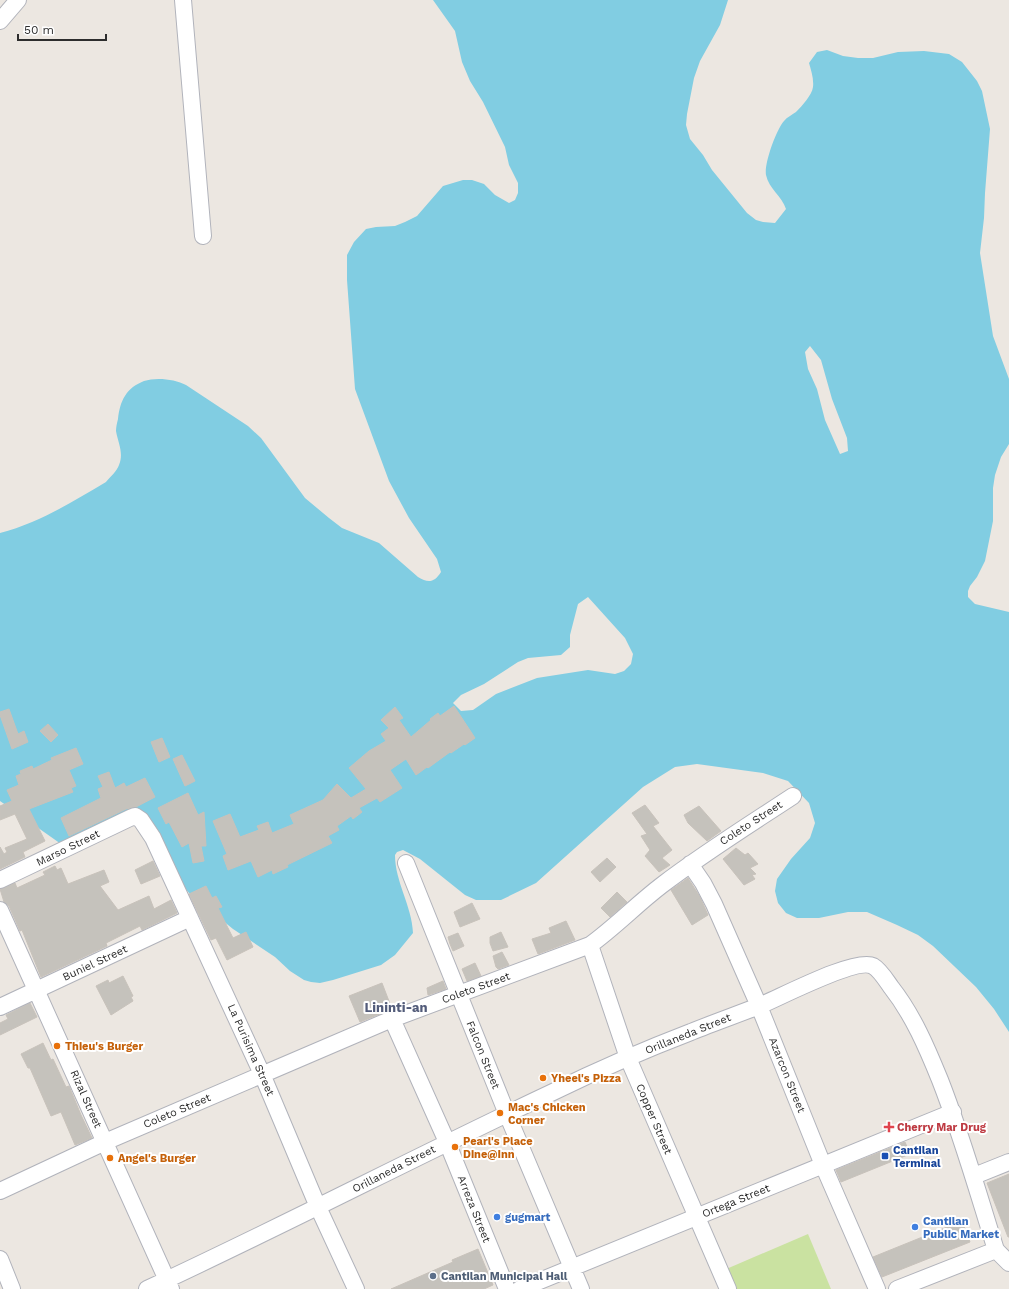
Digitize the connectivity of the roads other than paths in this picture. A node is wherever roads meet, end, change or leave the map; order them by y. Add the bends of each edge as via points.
1 (18, 0) edge
2 (183, 0) edge
3 (0, 20) edge
4 (204, 236) dead end
5 (793, 796) dead end
6 (137, 817) joint
7 (406, 863) dead end
8 (690, 864) junction
9 (0, 880) edge
10 (0, 910) edge
11 (190, 918) junction
12 (590, 945) junction
13 (37, 990) junction
14 (458, 995) junction
15 (759, 1006) junction
16 (0, 1007) edge
17 (392, 1018) junction
18 (628, 1058) junction
19 (262, 1074) junction
20 (952, 1112) junction
21 (507, 1114) junction
22 (105, 1142) junction
23 (447, 1142) junction
24 (1009, 1162) edge
25 (823, 1165) junction
26 (974, 1176) junction
27 (0, 1191) edge
28 (318, 1207) junction
29 (696, 1217) junction
30 (996, 1250) junction
31 (0, 1259) edge
32 (1009, 1263) edge
33 (572, 1267) junction
34 (169, 1284) edge
35 (12, 1289) edge
36 (147, 1289) edge
37 (356, 1289) edge
38 (507, 1289) edge
39 (520, 1289) edge
40 (581, 1289) edge
41 (728, 1289) edge
42 (878, 1289) edge
43 (897, 1289) edge

1 - 3 street
2 - 4 street
5 - 8 street, Coleto Street
6 - 9 street, Marso Street via 130,818
6 - 11 street, La Purisima Street via 153,838
7 - 14 street, Falcon Street
8 - 12 street, Coleto Street
8 - 15 street, Azarcon Street via 714,904
10 - 13 street, Rizal Street
11 - 13 street, Buniel Street
11 - 19 street, La Purisima Street
12 - 14 street, Coleto Street
12 - 18 street, Copper Street
13 - 16 street, Buniel Street
13 - 22 street, Rizal Street
14 - 17 street, Coleto Street
14 - 21 street, Falcon Street
15 - 18 street, Orillaneda Street
15 - 20 street, Orillaneda Street via 852,966 873,966 897,994 913,1021 929,1052
15 - 25 street, Azarcon Street
17 - 19 street, Coleto Street
17 - 23 street, Arreza Street
18 - 21 street, Orillaneda Street
18 - 29 street, Copper Street
19 - 22 street, Coleto Street
19 - 28 street, La Purisima Street
20 - 25 street, Ortega Street
20 - 26 street
21 - 23 street, Orillaneda Street
21 - 33 street, Falcon Street
22 - 27 street, Coleto Street
22 - 34 street, Rizal Street
23 - 28 street, Orillaneda Street
23 - 38 street, Arreza Street
24 - 26 street
25 - 29 street, Ortega Street
25 - 42 street, Azarcon Street
26 - 30 street
28 - 34 street, Orillaneda Street
28 - 37 street, La Purisima Street
29 - 33 street, Ortega Street
29 - 41 street, Copper Street
30 - 32 street
30 - 43 street
31 - 35 street
33 - 39 street, Ortega Street
33 - 40 street, Falcon Street
34 - 36 street, Orillaneda Street

